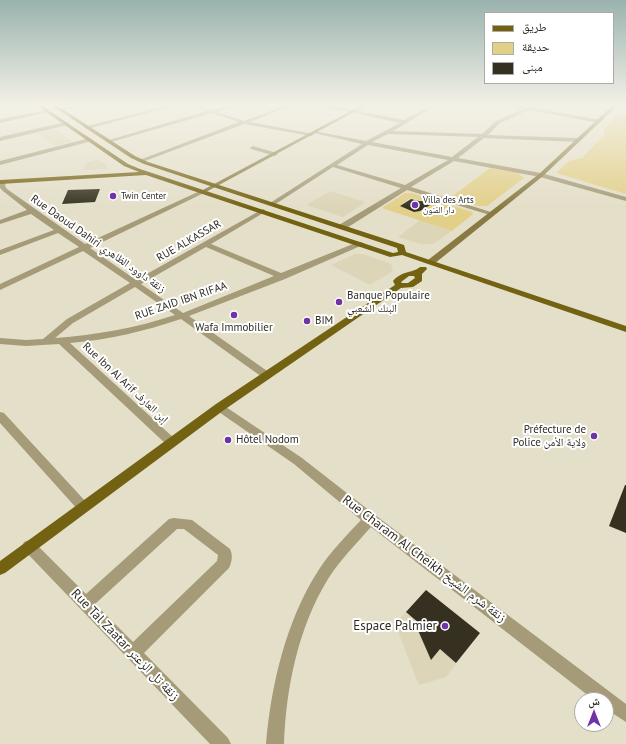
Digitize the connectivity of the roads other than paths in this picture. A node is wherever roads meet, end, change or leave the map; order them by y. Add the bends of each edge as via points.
1 (90, 140) joint
2 (114, 140) edge
3 (196, 140) edge
4 (301, 140) edge
5 (349, 140) edge
6 (372, 140) edge
7 (478, 140) edge
8 (571, 140) edge
9 (578, 140) joint
10 (109, 141) joint
11 (366, 143) junction
12 (253, 148) dead end
13 (276, 154) junction
14 (453, 159) junction
15 (140, 161) junction
16 (0, 163) edge
17 (332, 165) junction
18 (172, 173) junction
19 (147, 174) junction
20 (541, 175) junction
21 (2, 182) edge
22 (216, 186) junction
23 (405, 187) junction
24 (204, 191) junction
25 (626, 199) edge
26 (272, 204) junction
27 (32, 211) junction
28 (263, 211) junction
29 (492, 214) junction
30 (0, 222) edge
31 (342, 227) junction
32 (59, 230) junction
33 (206, 244) junction
34 (361, 244) junction
35 (84, 248) junction
36 (0, 253) edge
37 (402, 253) junction
38 (430, 262) junction
39 (282, 277) junction
40 (135, 284) junction
41 (0, 287) edge
42 (182, 316) junction
43 (626, 329) edge
44 (0, 341) edge
45 (46, 341) junction
46 (62, 341) junction
47 (266, 375) junction
48 (220, 407) junction
49 (0, 416) edge
50 (171, 442) junction
51 (83, 507) junction
52 (370, 519) junction
53 (29, 546) junction
54 (0, 568) edge
55 (85, 604) junction
56 (133, 653) junction
57 (626, 714) edge
58 (222, 744) edge
59 (275, 744) edge

1 - 16 street
1 - 19 main road via 126,164
2 - 10 street
3 - 15 street
4 - 13 main road
5 - 11 street
6 - 11 street
7 - 14 street
8 - 9 street
9 - 20 main road
10 - 15 main road
11 - 14 street
11 - 17 street
12 - 13 street
13 - 22 main road
14 - 20 street
14 - 23 street
15 - 18 main road
17 - 23 street
17 - 26 street
18 - 19 main road
18 - 22 main road
19 - 21 main road
19 - 24 main road
20 - 25 street
20 - 29 main road
21 - 27 street, Rue Daoud Dahiri زنقة داوود الظاهري via 5,190
22 - 24 main road
22 - 26 main road
23 - 29 street
23 - 31 street
24 - 28 main road
24 - 35 street
26 - 31 main road
27 - 30 street
27 - 32 street, Rue Daoud Dahiri زنقة داوود الظاهري
28 - 33 street, RUE ALKASSAR
28 - 34 main road
29 - 38 main road
31 - 37 main road via 402,248
32 - 35 street, Rue Daoud Dahiri زنقة داوود الظاهري
32 - 36 street
33 - 39 street
33 - 40 street, RUE ALKASSAR
34 - 37 main road via 393,255
34 - 39 street, RUE ZAID IBN RIFAA
35 - 40 street, Rue Daoud Dahiri زنقة داوود الظاهري
35 - 41 street
37 - 38 main road
38 - 43 main road
38 - 47 main road via 418,273 419,279 410,285 399,286
39 - 42 street, RUE ZAID IBN RIFAA
40 - 42 street, Rue Daoud Dahiri زنقة داوود الظاهري
40 - 45 street, RUE ALKASSAR via 63,325
42 - 46 street, RUE ZAID IBN RIFAA via 120,333
42 - 47 street, Rue Daoud Dahiri زنقة داوود الظاهري
44 - 45 street, RUE ZAID IBN RIFAA
45 - 46 street, RUE ZAID IBN RIFAA
46 - 50 street, Rue Ibn Al Arif إبن العارف
47 - 48 main road
48 - 50 main road
48 - 52 street, Rue Charam Al Cheikh زنقة شرم الشيخ via 298,461
49 - 51 street
50 - 51 main road
51 - 53 main road
52 - 57 street, Rue Charam Al Cheikh زنقة شرم الشيخ
52 - 59 street via 323,575 306,610 284,680
53 - 54 main road
53 - 55 street, Rue Tal Zaatar زنقة تل الزعتر
55 - 56 street, Rue Tal Zaatar زنقة تل الزعتر
55 - 56 street via 174,523 187,524 225,553 224,564
56 - 58 street, Rue Tal Zaatar زنقة تل الزعتر

